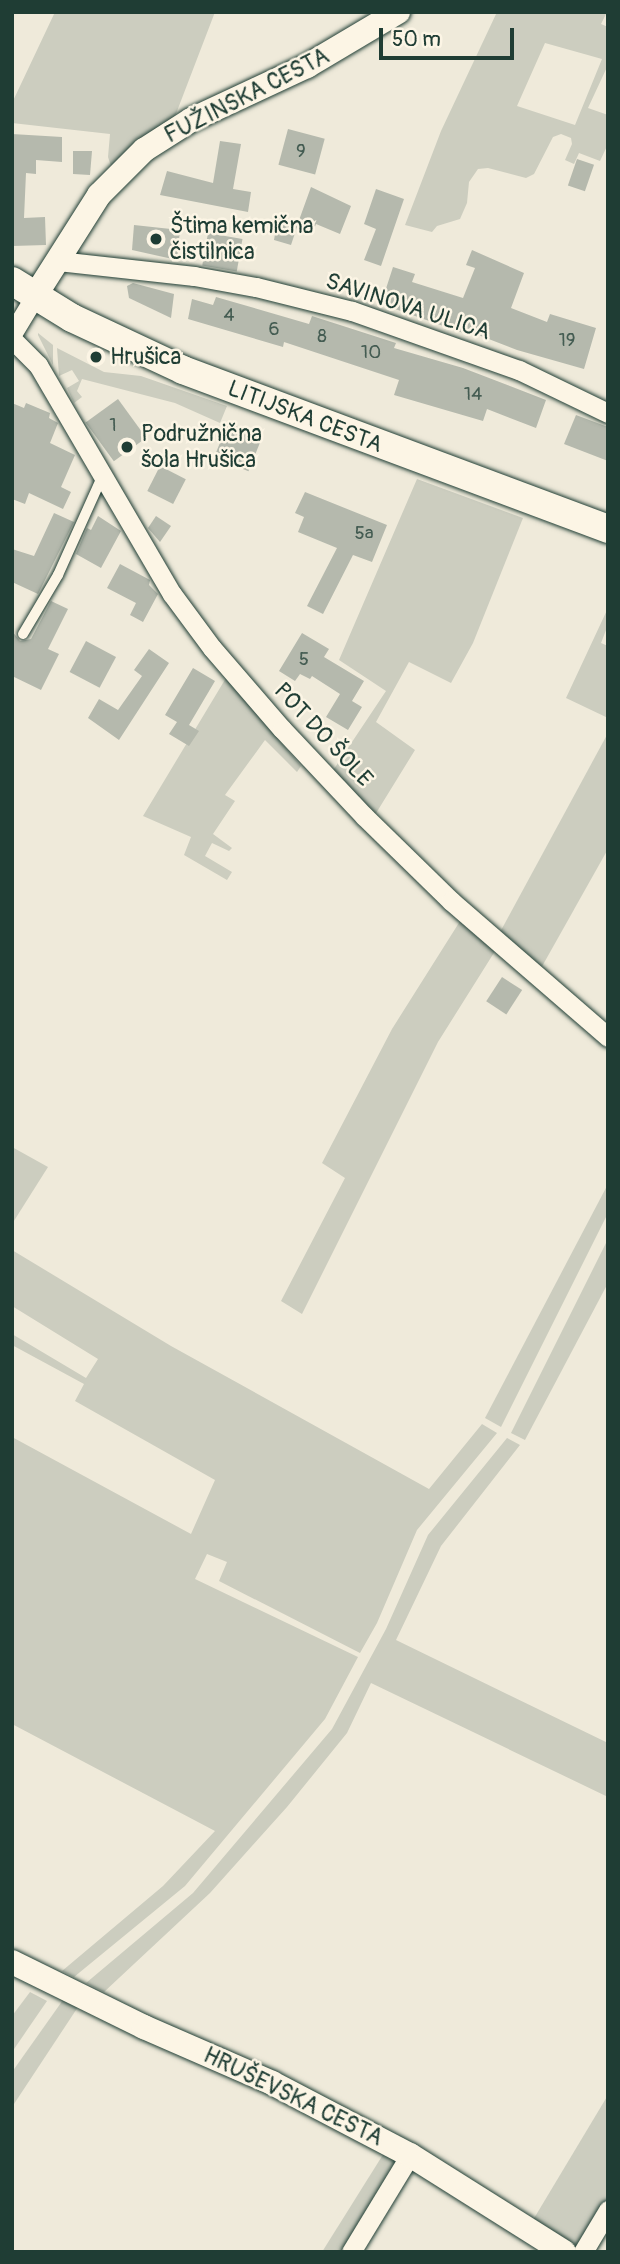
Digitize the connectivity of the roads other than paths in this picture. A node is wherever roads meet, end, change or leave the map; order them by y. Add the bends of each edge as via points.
1 (398, 12) edge
2 (58, 261) junction
3 (24, 289) edge
4 (12, 337) edge
5 (608, 413) edge
6 (102, 477) junction
7 (608, 529) edge
8 (23, 634) dead end
9 (608, 1037) edge
10 (12, 1962) edge
11 (410, 2155) junction
12 (608, 2210) edge
13 (351, 2252) edge
14 (564, 2252) edge
15 (583, 2252) edge

1 - 2 street, FUŽINSKA CESTA via 326,57 191,120 144,149 99,195
2 - 3 street, FUŽINSKA CESTA
2 - 5 street, SAVINOVA ULICA via 206,278 352,311 519,370
3 - 4 street
3 - 7 main road, LITIJSKA CESTA via 105,335 229,389
4 - 6 street, POT DO ŠOLE via 38,365
6 - 8 lane via 58,575
6 - 9 street, POT DO ŠOLE via 172,594 282,729 444,894
10 - 11 street, HRUŠEVSKA CESTA via 272,2083
11 - 13 street
11 - 14 street, HRUŠEVSKA CESTA
12 - 15 street

